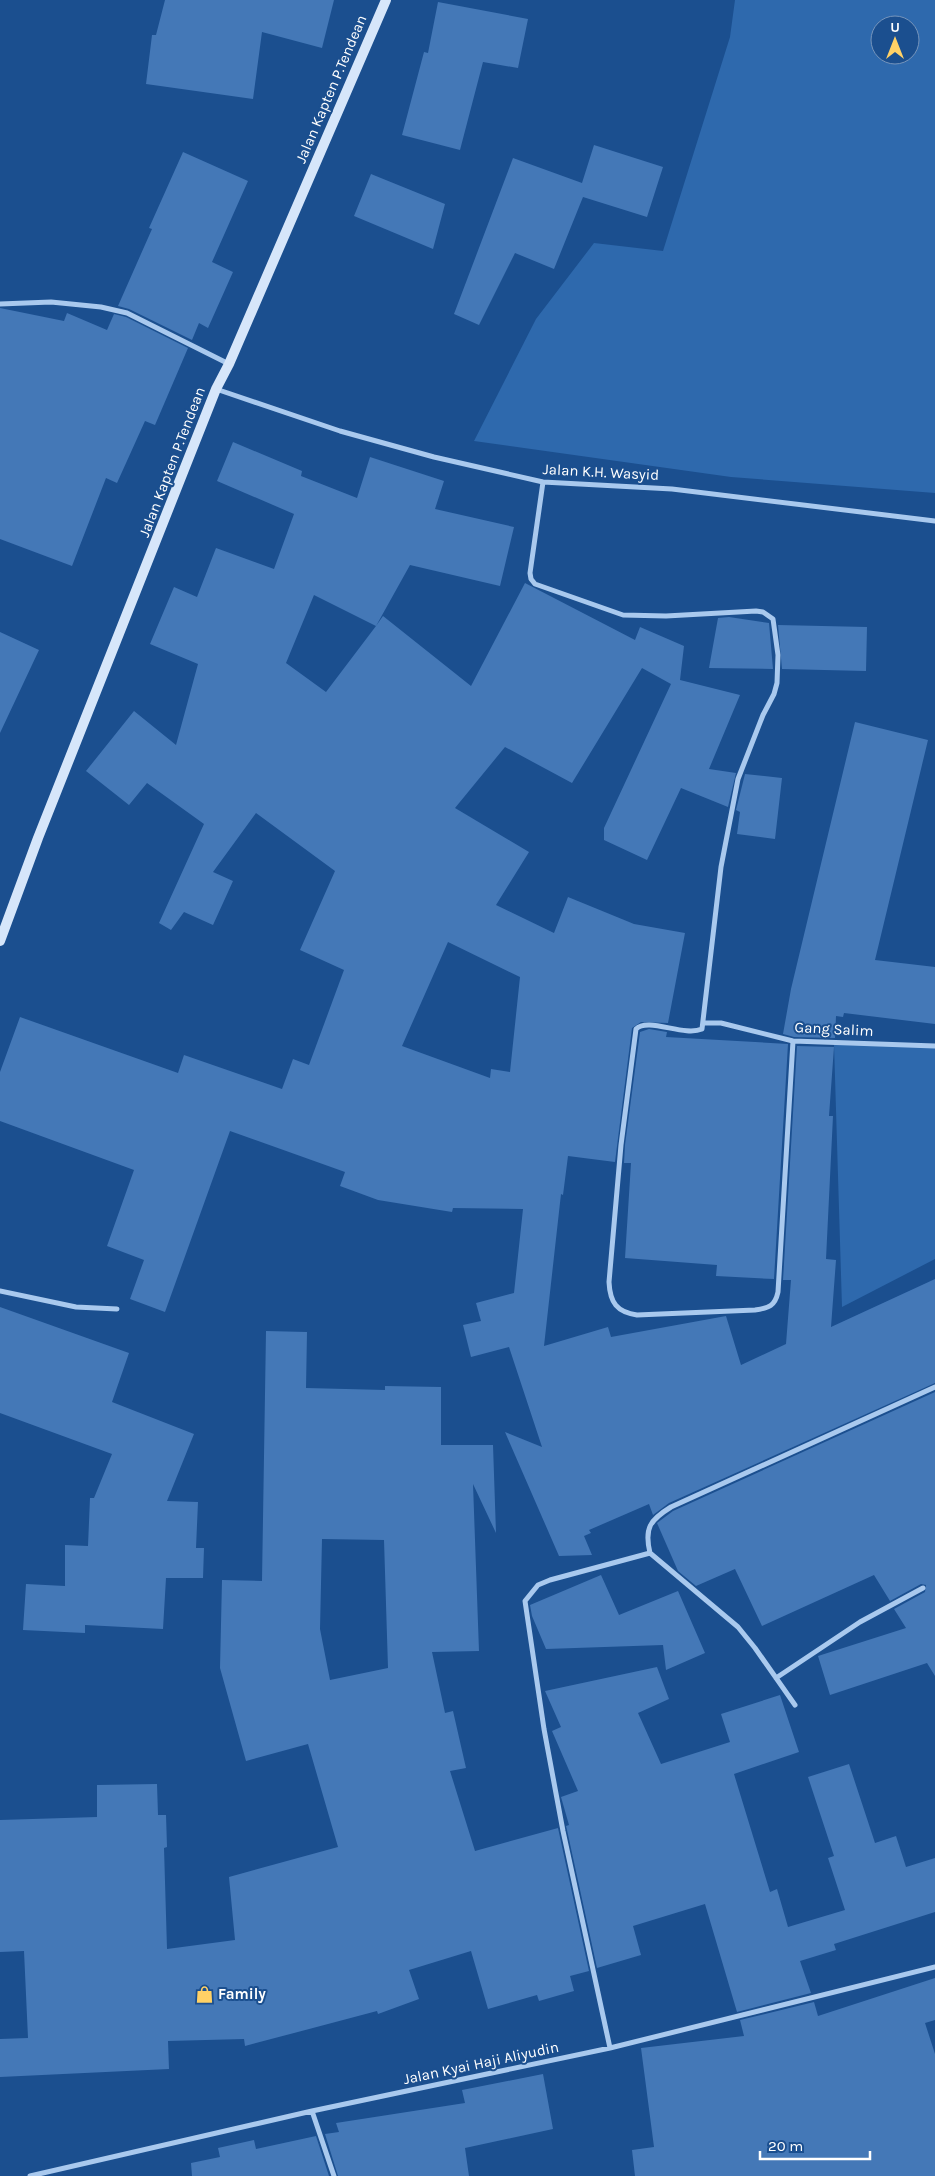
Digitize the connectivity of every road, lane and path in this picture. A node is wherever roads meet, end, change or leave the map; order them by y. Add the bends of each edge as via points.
1 (386, 0) edge
2 (0, 304) edge
3 (229, 364) junction
4 (216, 389) junction
5 (542, 482) junction
6 (935, 521) edge
7 (0, 941) edge
8 (704, 1023) junction
9 (793, 1041) junction
10 (935, 1046) edge
11 (0, 1291) edge
12 (117, 1309) dead end
13 (935, 1387) edge
14 (650, 1553) junction
15 (923, 1588) dead end
16 (776, 1678) junction
17 (795, 1705) dead end
18 (935, 1966) edge
19 (610, 2048) junction
20 (312, 2111) junction
21 (30, 2176) edge
22 (334, 2176) edge

1 - 3 street, Jalan Kapten P.Tendean
2 - 3 street via 51,302 127,313
3 - 4 street, Jalan Kapten P.Tendean
4 - 5 street, Jalan K.H. Wasyid via 434,458
4 - 7 street, Jalan Kapten P.Tendean
5 - 6 street, Jalan K.H. Wasyid via 672,488
5 - 8 street via 530,572 535,584 623,614 666,616 756,611 773,619 778,655 777,683 738,779 721,867
8 - 9 street, Gang Salim via 721,1023
8 - 9 street via 696,1032 647,1025 636,1029 609,1282 610,1296 624,1313 755,1310 774,1304 778,1292
9 - 10 street, Gang Salim
11 - 12 street via 76,1307
13 - 14 street via 670,1506 649,1526 646,1538
14 - 16 street via 738,1627
14 - 19 street via 550,1580 538,1585 526,1601 561,1822
15 - 16 street via 860,1622
16 - 17 street
18 - 19 street, Jalan Kyai Haji Aliyudin
19 - 20 street, Jalan Kyai Haji Aliyudin
20 - 21 street, Jalan Kyai Haji Aliyudin
20 - 22 street

